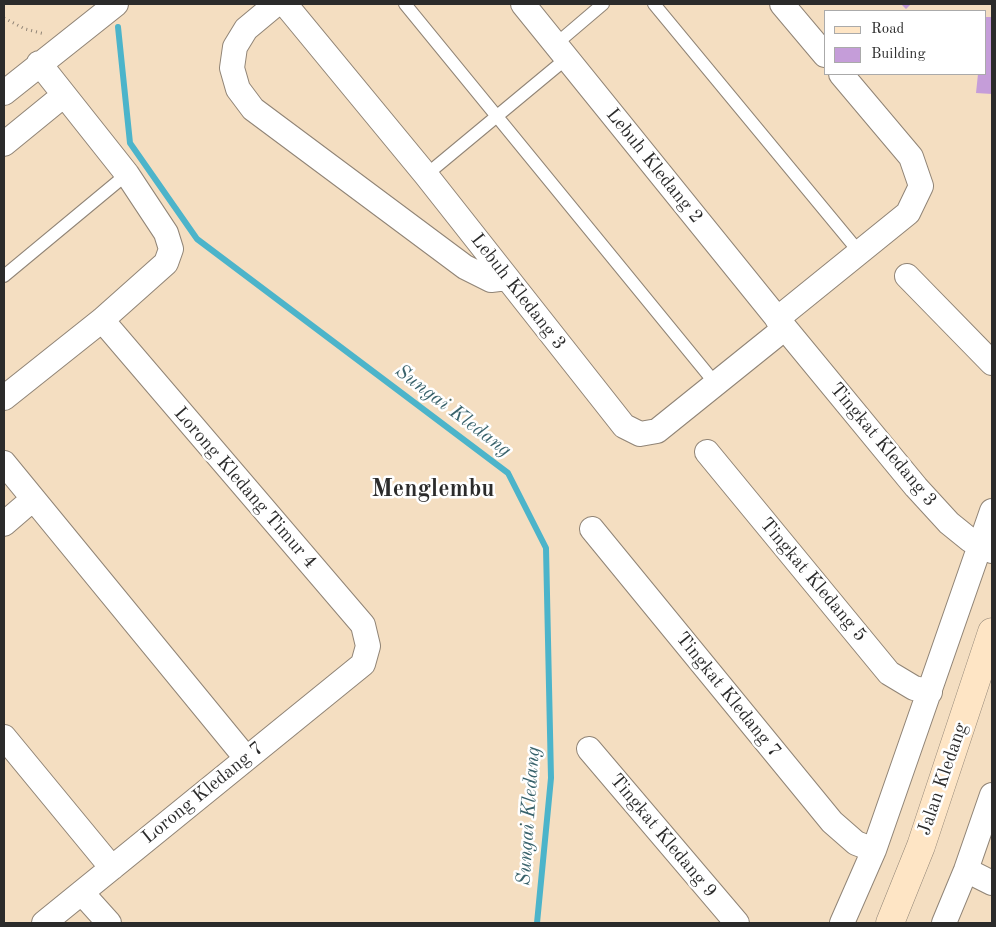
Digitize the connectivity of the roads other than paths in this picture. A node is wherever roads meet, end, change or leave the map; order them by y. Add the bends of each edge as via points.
1 (116, 4) edge
2 (276, 4) edge
3 (285, 4) edge
4 (405, 4) edge
5 (524, 4) edge
6 (603, 4) edge
7 (654, 4) edge
8 (782, 4) edge
9 (562, 51) junction
10 (824, 54) edge
11 (39, 64) junction
12 (842, 75) edge
13 (4, 93) edge
14 (64, 95) junction
15 (497, 116) junction
16 (4, 144) edge
17 (127, 174) junction
18 (426, 175) junction
19 (860, 253) junction
20 (4, 276) edge
21 (907, 276) dead end
22 (507, 278) junction
23 (102, 320) junction
24 (781, 323) junction
25 (992, 363) edge
26 (715, 383) junction
27 (4, 398) edge
28 (707, 452) dead end
29 (4, 463) edge
30 (33, 498) junction
31 (992, 511) edge
32 (4, 524) edge
33 (592, 530) dead end
34 (987, 548) edge
35 (992, 632) edge
36 (362, 664) joint
37 (930, 692) junction
38 (4, 737) edge
39 (589, 749) dead end
40 (246, 758) junction
41 (992, 795) edge
42 (874, 850) junction
43 (112, 868) junction
44 (966, 870) junction
45 (992, 883) edge
46 (82, 893) junction
47 (44, 923) edge
48 (109, 923) edge
49 (737, 923) edge
50 (842, 923) edge
51 (890, 923) edge
52 (944, 923) edge

1 - 11 street
2 - 22 street via 246,29 235,47 232,68 238,89 253,109 465,267 491,280
3 - 18 street, Lebuh Kledang 3
4 - 15 lane
5 - 9 street, Lebuh Kledang 2
6 - 9 lane
7 - 19 lane
8 - 10 street
9 - 15 lane
9 - 24 street, Lebuh Kledang 2
11 - 13 street
11 - 14 street
12 - 19 street, Lebuh Kledang 3 via 911,157 922,186 908,213
14 - 16 street
14 - 17 street
15 - 18 lane
15 - 26 lane
17 - 20 lane
17 - 23 street via 166,233 171,249 166,263
18 - 22 street, Lebuh Kledang 3
19 - 24 street, Lebuh Kledang 3
21 - 25 street
22 - 26 street, Lebuh Kledang 3 via 624,426 640,434 657,431
23 - 27 street
23 - 36 street, Lorong Kledang Timur 4 via 363,625 368,646
24 - 26 street, Lebuh Kledang 3
24 - 34 street, Tingkat Kledang 3 via 949,523 970,540
28 - 37 street, Tingkat Kledang 5 via 889,673 914,688
29 - 30 street
30 - 32 street
30 - 40 street
31 - 34 street
33 - 42 street, Tingkat Kledang 7 via 832,822 856,843
34 - 37 street
35 - 51 main road, Jalan Kledang via 921,846
36 - 40 street, Lorong Kledang 7
37 - 42 street
38 - 43 street
39 - 49 street, Tingkat Kledang 9
40 - 43 street, Lorong Kledang 7
41 - 44 street
42 - 50 street
43 - 46 street, Lorong Kledang 7
44 - 45 street
44 - 52 street
46 - 47 street, Lorong Kledang 7
46 - 48 street

